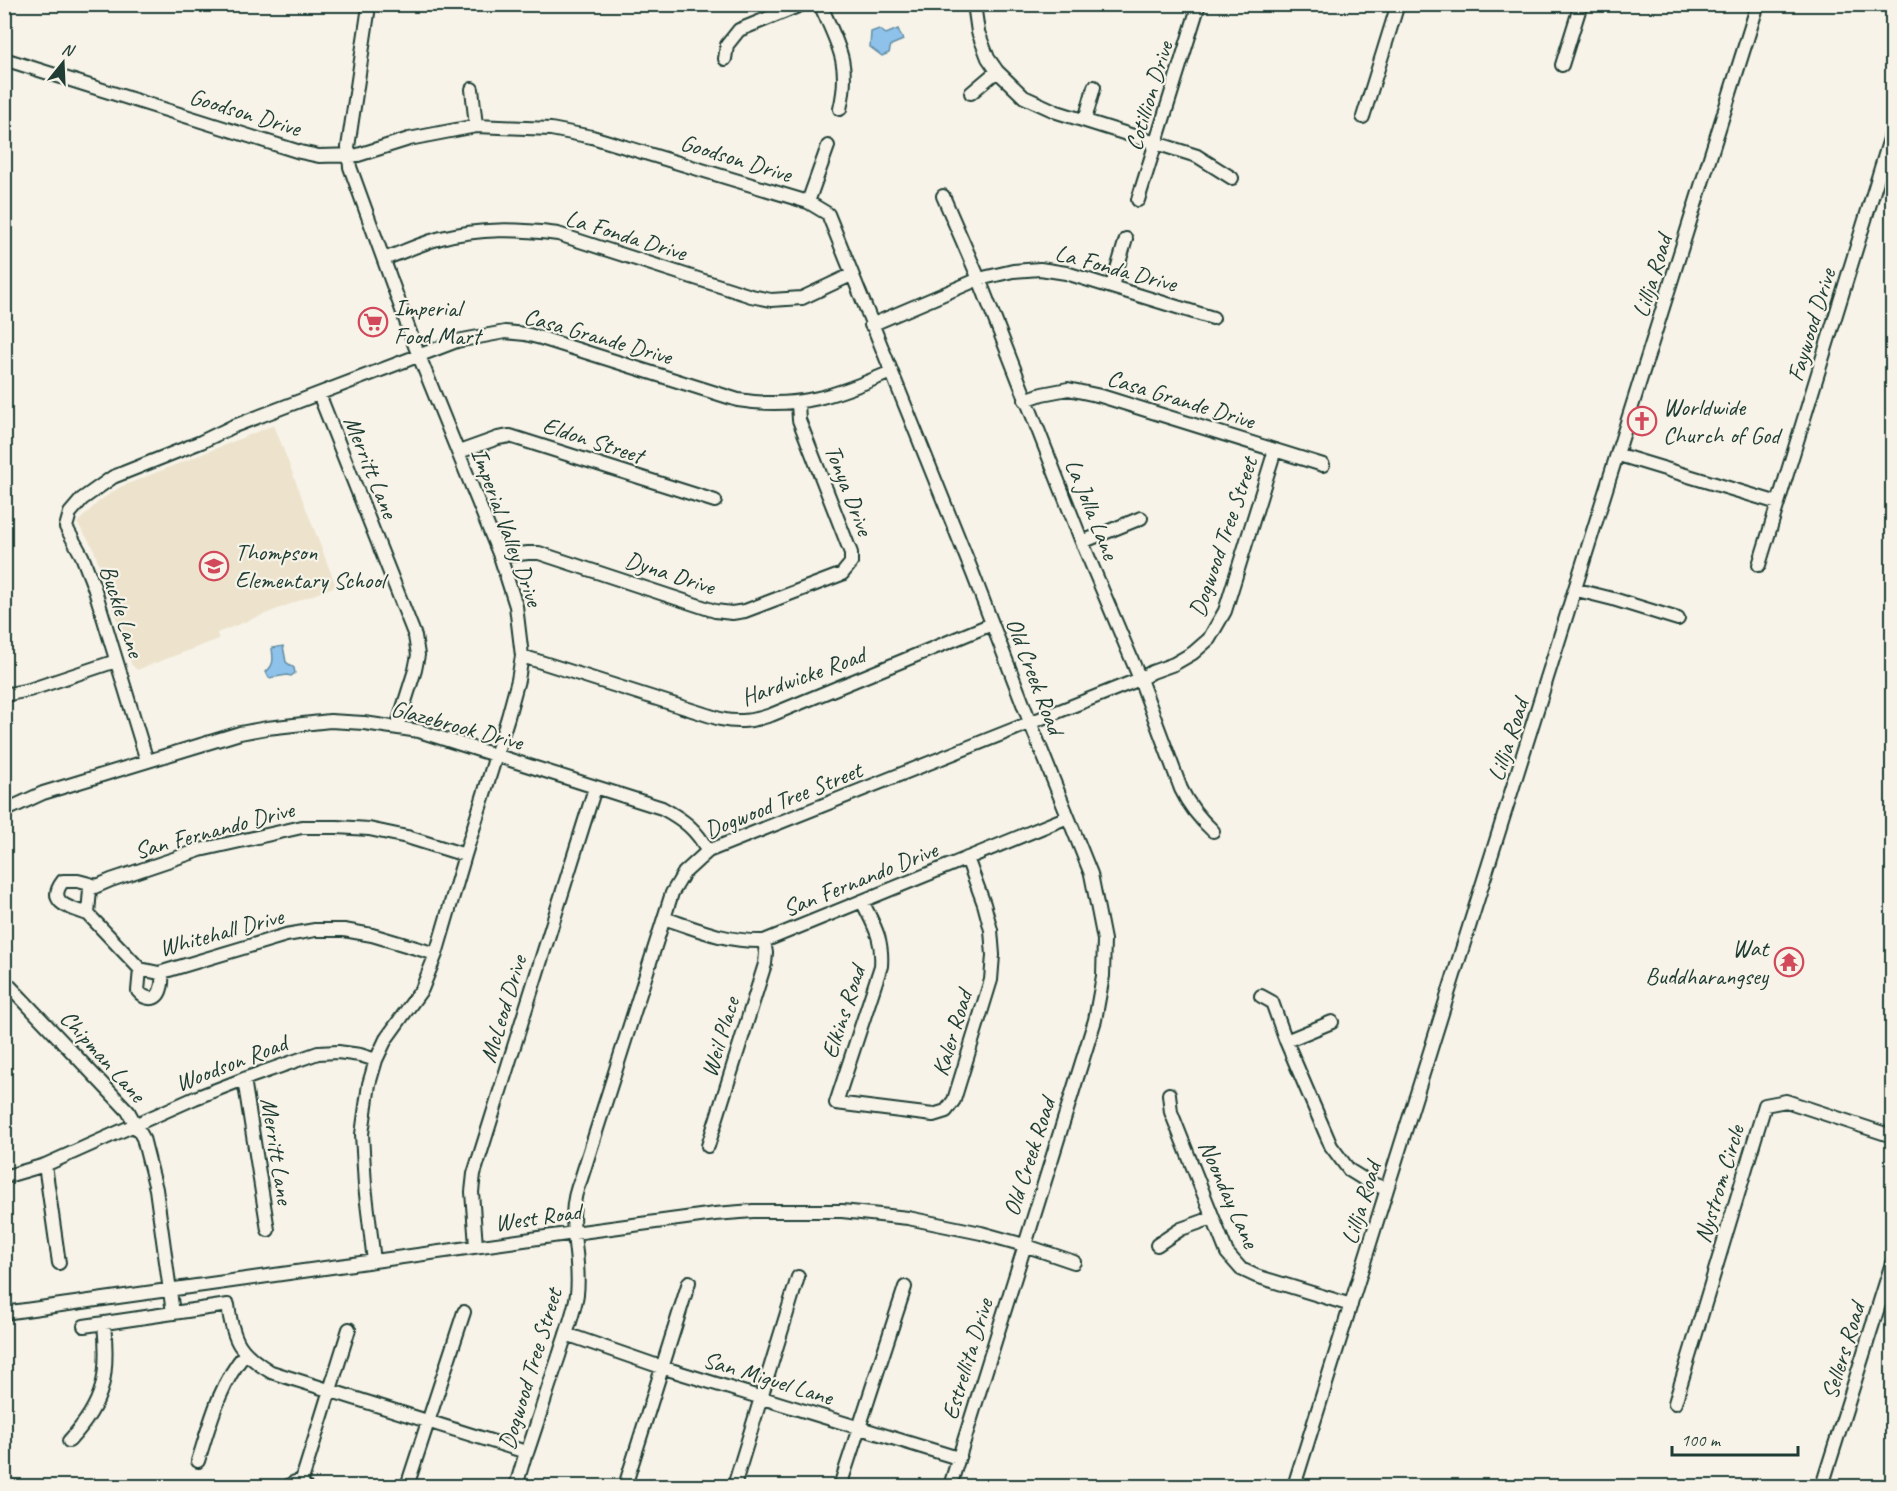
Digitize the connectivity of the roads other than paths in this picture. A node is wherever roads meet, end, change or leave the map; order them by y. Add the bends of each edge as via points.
1 (803, 4) edge
2 (820, 4) edge
3 (974, 4) edge
4 (1199, 4) edge
5 (1398, 4) edge
6 (1581, 4) edge
7 (1758, 4) edge
8 (368, 13) dead end
9 (4, 59) edge
10 (725, 59) dead end
11 (1562, 65) dead end
12 (997, 71) junction
13 (1094, 87) dead end
14 (472, 89) dead end
15 (971, 93) dead end
16 (840, 109) dead end
17 (1363, 117) dead end
18 (1085, 120) junction
19 (476, 126) junction
20 (1893, 132) edge
21 (1156, 143) junction
22 (828, 146) dead end
23 (348, 156) junction
24 (1232, 178) dead end
25 (943, 196) dead end
26 (1138, 200) dead end
27 (808, 202) junction
28 (1126, 240) dead end
29 (384, 259) junction
30 (851, 276) junction
31 (979, 279) junction
32 (1112, 286) junction
33 (1213, 318) dead end
34 (871, 324) junction
35 (419, 356) junction
36 (891, 372) junction
37 (319, 394) junction
38 (1025, 400) junction
39 (798, 403) junction
40 (1275, 450) junction
41 (459, 452) junction
42 (1619, 455) junction
43 (1323, 465) dead end
44 (99, 487) joint
45 (715, 501) dead end
46 (1779, 503) junction
47 (1141, 518) dead end
48 (1082, 543) junction
49 (500, 556) junction
50 (1759, 565) dead end
51 (826, 581) joint
52 (1577, 590) junction
53 (1678, 619) dead end
54 (992, 624) junction
55 (522, 656) junction
56 (116, 661) junction
57 (1140, 679) junction
58 (4, 695) edge
59 (1030, 722) junction
60 (397, 727) junction
61 (496, 755) junction
62 (147, 761) junction
63 (595, 788) junction
64 (4, 811) edge
65 (1068, 817) junction
66 (1214, 831) dead end
67 (708, 851) junction
68 (465, 855) junction
69 (967, 858) junction
70 (97, 886) junction
71 (862, 901) junction
72 (88, 914) junction
73 (664, 918) junction
74 (764, 941) junction
75 (436, 954) junction
76 (140, 969) junction
77 (162, 972) junction
78 (4, 980) edge
79 (1261, 996) dead end
80 (1332, 1022) dead end
81 (1286, 1041) junction
82 (376, 1060) junction
83 (244, 1079) junction
84 (1169, 1095) dead end
85 (836, 1103) joint
86 (135, 1124) junction
87 (1893, 1136) edge
88 (708, 1146) dead end
89 (45, 1166) junction
90 (4, 1177) edge
91 (1387, 1189) junction
92 (1212, 1218) junction
93 (268, 1230) dead end
94 (574, 1233) junction
95 (1024, 1245) junction
96 (1157, 1245) dead end
97 (477, 1246) junction
98 (374, 1261) junction
99 (59, 1263) dead end
100 (1074, 1263) dead end
101 (1893, 1263) edge
102 (798, 1276) dead end
103 (689, 1282) dead end
104 (905, 1287) dead end
105 (170, 1291) junction
106 (1351, 1305) junction
107 (464, 1311) dead end
108 (4, 1313) edge
109 (173, 1313) junction
110 (104, 1323) junction
111 (84, 1326) dead end
112 (349, 1329) dead end
113 (566, 1334) junction
114 (245, 1354) junction
115 (661, 1367) junction
116 (330, 1391) junction
117 (760, 1397) junction
118 (1675, 1403) dead end
119 (429, 1422) junction
120 (859, 1428) junction
121 (69, 1441) dead end
122 (526, 1452) junction
123 (958, 1458) junction
124 (198, 1461) dead end
125 (303, 1485) edge
126 (288, 1486) edge
127 (407, 1486) edge
128 (516, 1486) edge
129 (625, 1486) edge
130 (734, 1486) edge
131 (840, 1486) edge
132 (950, 1486) edge
133 (1294, 1486) edge
134 (1822, 1486) edge

1 - 10 street via 738,30 727,45
2 - 16 street via 842,54
3 - 12 street via 978,32
4 - 21 street, Cotillion Drive
5 - 17 street
6 - 11 street
7 - 42 street, Lillja Road
8 - 23 street, Imperial Valley Drive
9 - 23 street, Goodson Drive via 300,152
12 - 15 street
12 - 18 street via 1024,98
13 - 18 street
14 - 19 street
18 - 21 street
19 - 23 street, Goodson Drive
19 - 27 street, Goodson Drive via 551,129 592,137
20 - 46 street, Faywood Drive
21 - 24 street via 1197,156
21 - 26 street, Cotillion Drive
22 - 27 street
23 - 29 street, Imperial Valley Drive
25 - 31 street, La Jolla Lane
27 - 30 street, Old Creek Road via 828,214
28 - 32 street
29 - 30 street, La Fonda Drive via 442,238 495,229 527,230 558,234 771,300 802,298
29 - 35 street, Imperial Valley Drive
30 - 34 street, Old Creek Road
31 - 32 street, La Fonda Drive via 1040,269
31 - 34 street, La Fonda Drive
31 - 38 street, La Jolla Lane
32 - 33 street, La Fonda Drive
34 - 36 street, Old Creek Road
35 - 37 street, Casa Grande Drive
35 - 39 street, Casa Grande Drive via 485,335 525,334 738,400
35 - 41 street, Imperial Valley Drive
36 - 39 street, Casa Grande Drive via 844,392
36 - 54 street, Old Creek Road
37 - 44 street, Casa Grande Drive via 113,477
37 - 60 street, Merritt Lane via 415,636 418,655
38 - 40 street, Casa Grande Drive via 1068,389
38 - 48 street, La Jolla Lane
39 - 51 street, Tonya Drive via 799,420 851,552 851,563 842,574
40 - 43 street, Casa Grande Drive
40 - 57 street, Dogwood Tree Street via 1225,611 1209,639 1193,653
41 - 45 street, Eldon Street via 510,436
41 - 49 street, Imperial Valley Drive
42 - 46 street
42 - 52 street, Lillja Road
44 - 56 street, Buckle Lane via 70,513 66,527 94,587
46 - 50 street, Faywood Drive
47 - 48 street
48 - 57 street, La Jolla Lane
49 - 51 street, Dyna Drive via 539,553 715,611 732,613
49 - 55 street, Imperial Valley Drive via 516,606
52 - 53 street
52 - 91 street, Lillja Road
54 - 55 street, Hardwicke Road via 754,721 720,719
54 - 59 street, Old Creek Road
55 - 61 street, Imperial Valley Drive
56 - 58 street
56 - 62 street, Buckle Lane
57 - 59 street, Dogwood Tree Street
57 - 66 street, La Jolla Lane via 1188,803
59 - 65 street, Old Creek Road
59 - 67 street, Dogwood Tree Street
60 - 61 street, Glazebrook Drive
60 - 62 street, Glazebrook Drive via 330,721 267,728
61 - 63 street, Glazebrook Drive
61 - 68 street, Imperial Valley Drive
62 - 64 street, Glazebrook Drive via 43,793
63 - 67 street, Glazebrook Drive via 662,808 681,818
63 - 97 street, McLeod Drive via 474,1174
65 - 69 street, San Fernando Drive
65 - 95 street, Old Creek Road via 1092,874 1104,940 1103,976 1095,1020
67 - 73 street, Dogwood Tree Street via 684,873
68 - 70 street, San Fernando Drive via 369,829 302,827 200,850
68 - 75 street, Imperial Valley Drive
69 - 71 street, San Fernando Drive
69 - 85 street, Kaler Road via 991,930 993,955 991,980 954,1100 946,1111 933,1115
70 - 72 street via 90,890
70 - 72 street via 63,880 57,888 63,905
71 - 74 street, San Fernando Drive
71 - 85 street, Elkins Road via 880,938 881,966
72 - 76 street, Whitehall Drive
73 - 74 street, San Fernando Drive via 728,939
73 - 94 street, Dogwood Tree Street via 576,1191
74 - 88 street, Weil Place via 765,964
75 - 77 street, Whitehall Drive via 372,934 315,930
75 - 82 street, Imperial Valley Drive via 422,989
76 - 77 street, Whitehall Drive
76 - 77 street via 138,991 148,999 155,998 161,990
78 - 86 street, Chipman Lane
79 - 81 street via 1272,1002
80 - 81 street
81 - 91 street via 1337,1155 1363,1180
82 - 83 street, Woodson Road via 338,1052 318,1053
82 - 98 street, Imperial Valley Drive via 362,1134
83 - 86 street, Woodson Road
83 - 93 street, Merritt Lane
84 - 92 street, Noonday Lane
86 - 89 street, Woodson Road
86 - 105 street, Chipman Lane via 154,1179
87 - 118 street, Nystrom Circle via 1786,1101 1765,1105
89 - 90 street, Woodson Road
89 - 99 street
91 - 106 street, Lillja Road
92 - 96 street via 1181,1229
92 - 106 street, Noonday Lane via 1227,1253 1241,1269
94 - 95 street, West Road via 734,1212 832,1211 908,1218
94 - 97 street, West Road
94 - 113 street, Dogwood Tree Street via 579,1269 577,1296
95 - 100 street, West Road
95 - 123 street, Estrellita Drive
97 - 98 street, West Road
98 - 105 street, West Road
101 - 134 street, Sellers Road
102 - 117 street
103 - 115 street
104 - 120 street
105 - 108 street, West Road
105 - 109 street, Chipman Lane
106 - 133 street, Lillja Road
107 - 119 street
109 - 110 street
109 - 114 street via 228,1305 231,1323
110 - 111 street
110 - 121 street via 107,1354 102,1389 89,1416
112 - 116 street
113 - 115 street, San Miguel Lane
113 - 122 street, Dogwood Tree Street
114 - 116 street via 271,1372
114 - 124 street via 222,1389
115 - 117 street, San Miguel Lane
115 - 129 street
116 - 119 street
116 - 125 street
117 - 120 street, San Miguel Lane
117 - 130 street
119 - 122 street
119 - 127 street
120 - 123 street, San Miguel Lane
120 - 131 street
122 - 128 street, Dogwood Tree Street
123 - 132 street, Estrellita Drive
125 - 126 street via 295,1482

